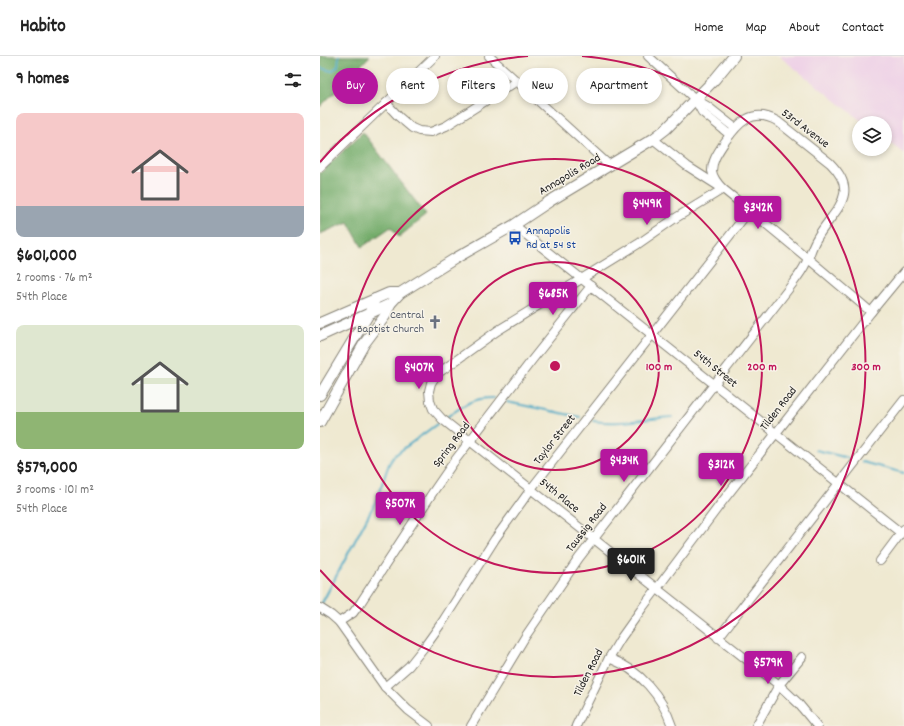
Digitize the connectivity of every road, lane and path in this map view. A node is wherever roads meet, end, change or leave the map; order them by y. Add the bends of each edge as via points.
1 (435, 56) edge
2 (489, 56) edge
3 (648, 56) edge
4 (734, 56) edge
5 (423, 68) edge
6 (517, 80) junction
7 (695, 99) junction
8 (386, 104) joint
9 (732, 132) junction
10 (653, 139) junction
11 (610, 166) junction
12 (320, 167) edge
13 (722, 189) junction
14 (750, 211) junction
15 (514, 225) junction
16 (808, 258) junction
17 (904, 272) edge
18 (582, 278) junction
19 (591, 286) junction
20 (400, 293) junction
21 (376, 299) junction
22 (390, 304) junction
23 (370, 312) junction
24 (871, 312) junction
25 (320, 323) edge
26 (342, 326) junction
27 (652, 334) junction
28 (320, 336) edge
29 (354, 338) junction
30 (715, 384) junction
31 (320, 395) edge
32 (904, 400) edge
33 (320, 422) edge
34 (776, 433) junction
35 (469, 441) junction
36 (839, 483) junction
37 (532, 489) junction
38 (902, 531) edge
39 (593, 539) junction
40 (880, 561) dead end
41 (656, 589) junction
42 (320, 608) edge
43 (339, 622) junction
44 (718, 638) junction
45 (802, 657) dead end
46 (609, 658) junction
47 (779, 685) junction
48 (385, 687) junction
49 (430, 726) edge
50 (471, 726) edge
51 (576, 726) edge
52 (672, 726) edge
53 (756, 726) edge
54 (817, 726) edge

1 - 5 street
2 - 6 street
3 - 7 street
4 - 7 main road, Annapolis Road
6 - 8 street via 446,126 430,132 412,128
6 - 11 street
7 - 9 street via 707,106
7 - 10 main road, Annapolis Road
8 - 12 street
9 - 13 street via 717,154 713,166 714,176
9 - 16 street, 53rd Avenue via 746,119 753,116 769,116 838,171 845,188 843,198 839,208 818,236
10 - 11 main road, Annapolis Road
10 - 13 street
11 - 15 main road, Annapolis Road
13 - 14 street
13 - 18 street, 54th Place
14 - 16 street
14 - 27 street, Taylor Street
15 - 18 street, 54th Street
15 - 20 main road, Annapolis Road
16 - 24 street
16 - 30 street, Taussig Road via 790,287
17 - 24 street, Tilden Road
18 - 19 street, 54th Street
18 - 35 street, 54th Place via 496,330 437,374 429,391 433,409
19 - 27 street, 54th Street
19 - 35 street, Spring Road
20 - 21 main road via 389,292
20 - 22 main road
21 - 23 main road
21 - 25 main road
22 - 23 main road
22 - 33 main road
23 - 26 main road
23 - 29 main road
24 - 34 street, Tilden Road
26 - 28 main road
26 - 29 main road
27 - 30 street, 54th Street
27 - 37 street, Taylor Street
29 - 31 main road
30 - 34 street, 54th Street
30 - 39 street, Taussig Road
32 - 36 street
34 - 36 street, 54th Street
34 - 41 street, Tilden Road
35 - 37 street, 54th Place
35 - 43 street, Spring Road via 362,602 353,613
36 - 38 street, 54th Street
36 - 44 street
37 - 39 street, 54th Place
37 - 48 street, Taylor Street via 495,539 425,646 409,666
38 - 40 street
39 - 41 street, 54th Place
39 - 50 street, Taussig Road via 555,591
41 - 44 street, 54th Place
41 - 46 street, Tilden Road
42 - 43 street
43 - 48 street
44 - 47 street, 54th Place
45 - 47 street
46 - 51 street, Tilden Road
46 - 52 street via 634,671 654,691
47 - 53 street
47 - 54 street, 54th Place
48 - 49 street via 408,710

